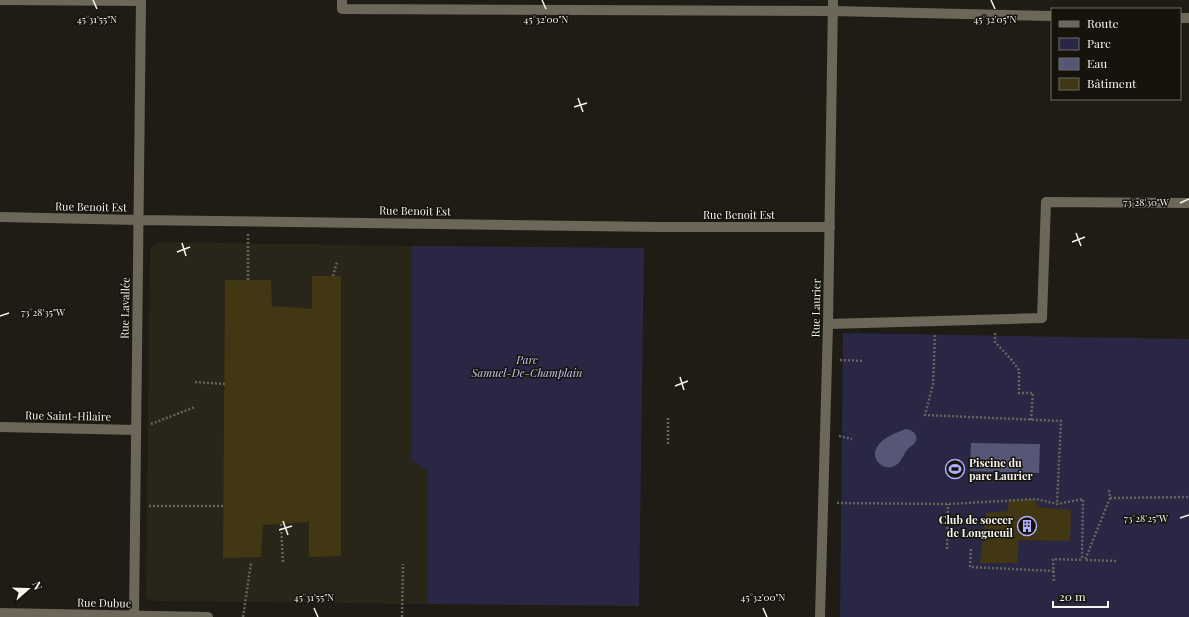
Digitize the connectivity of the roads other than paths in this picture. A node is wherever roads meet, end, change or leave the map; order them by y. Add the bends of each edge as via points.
1 (0, 0) edge
2 (141, 0) edge
3 (342, 0) edge
4 (833, 0) edge
5 (641, 5) edge
6 (833, 11) junction
7 (1051, 16) edge
8 (1189, 203) edge
9 (0, 216) edge
10 (138, 220) junction
11 (830, 227) junction
12 (828, 324) junction
13 (0, 427) edge
14 (136, 430) junction
15 (0, 613) edge
16 (134, 616) edge
17 (208, 617) edge
18 (820, 617) edge

1 - 2 street
2 - 10 street, Rue Lavallée
3 - 5 street via 342,9
4 - 6 street, Rue Laurier
5 - 6 street
6 - 7 street
6 - 11 street, Rue Laurier
8 - 12 street via 1046,202 1042,318
9 - 10 street, Rue Benoit Est
10 - 11 street, Rue Benoit Est
10 - 14 street, Rue Lavallée
11 - 12 street, Rue Laurier
12 - 18 street, Rue Laurier
13 - 14 street, Rue Saint-Hilaire
14 - 16 street, Rue Lavallée
15 - 16 street, Rue Dubuc
16 - 17 street, Rue Dubuc

